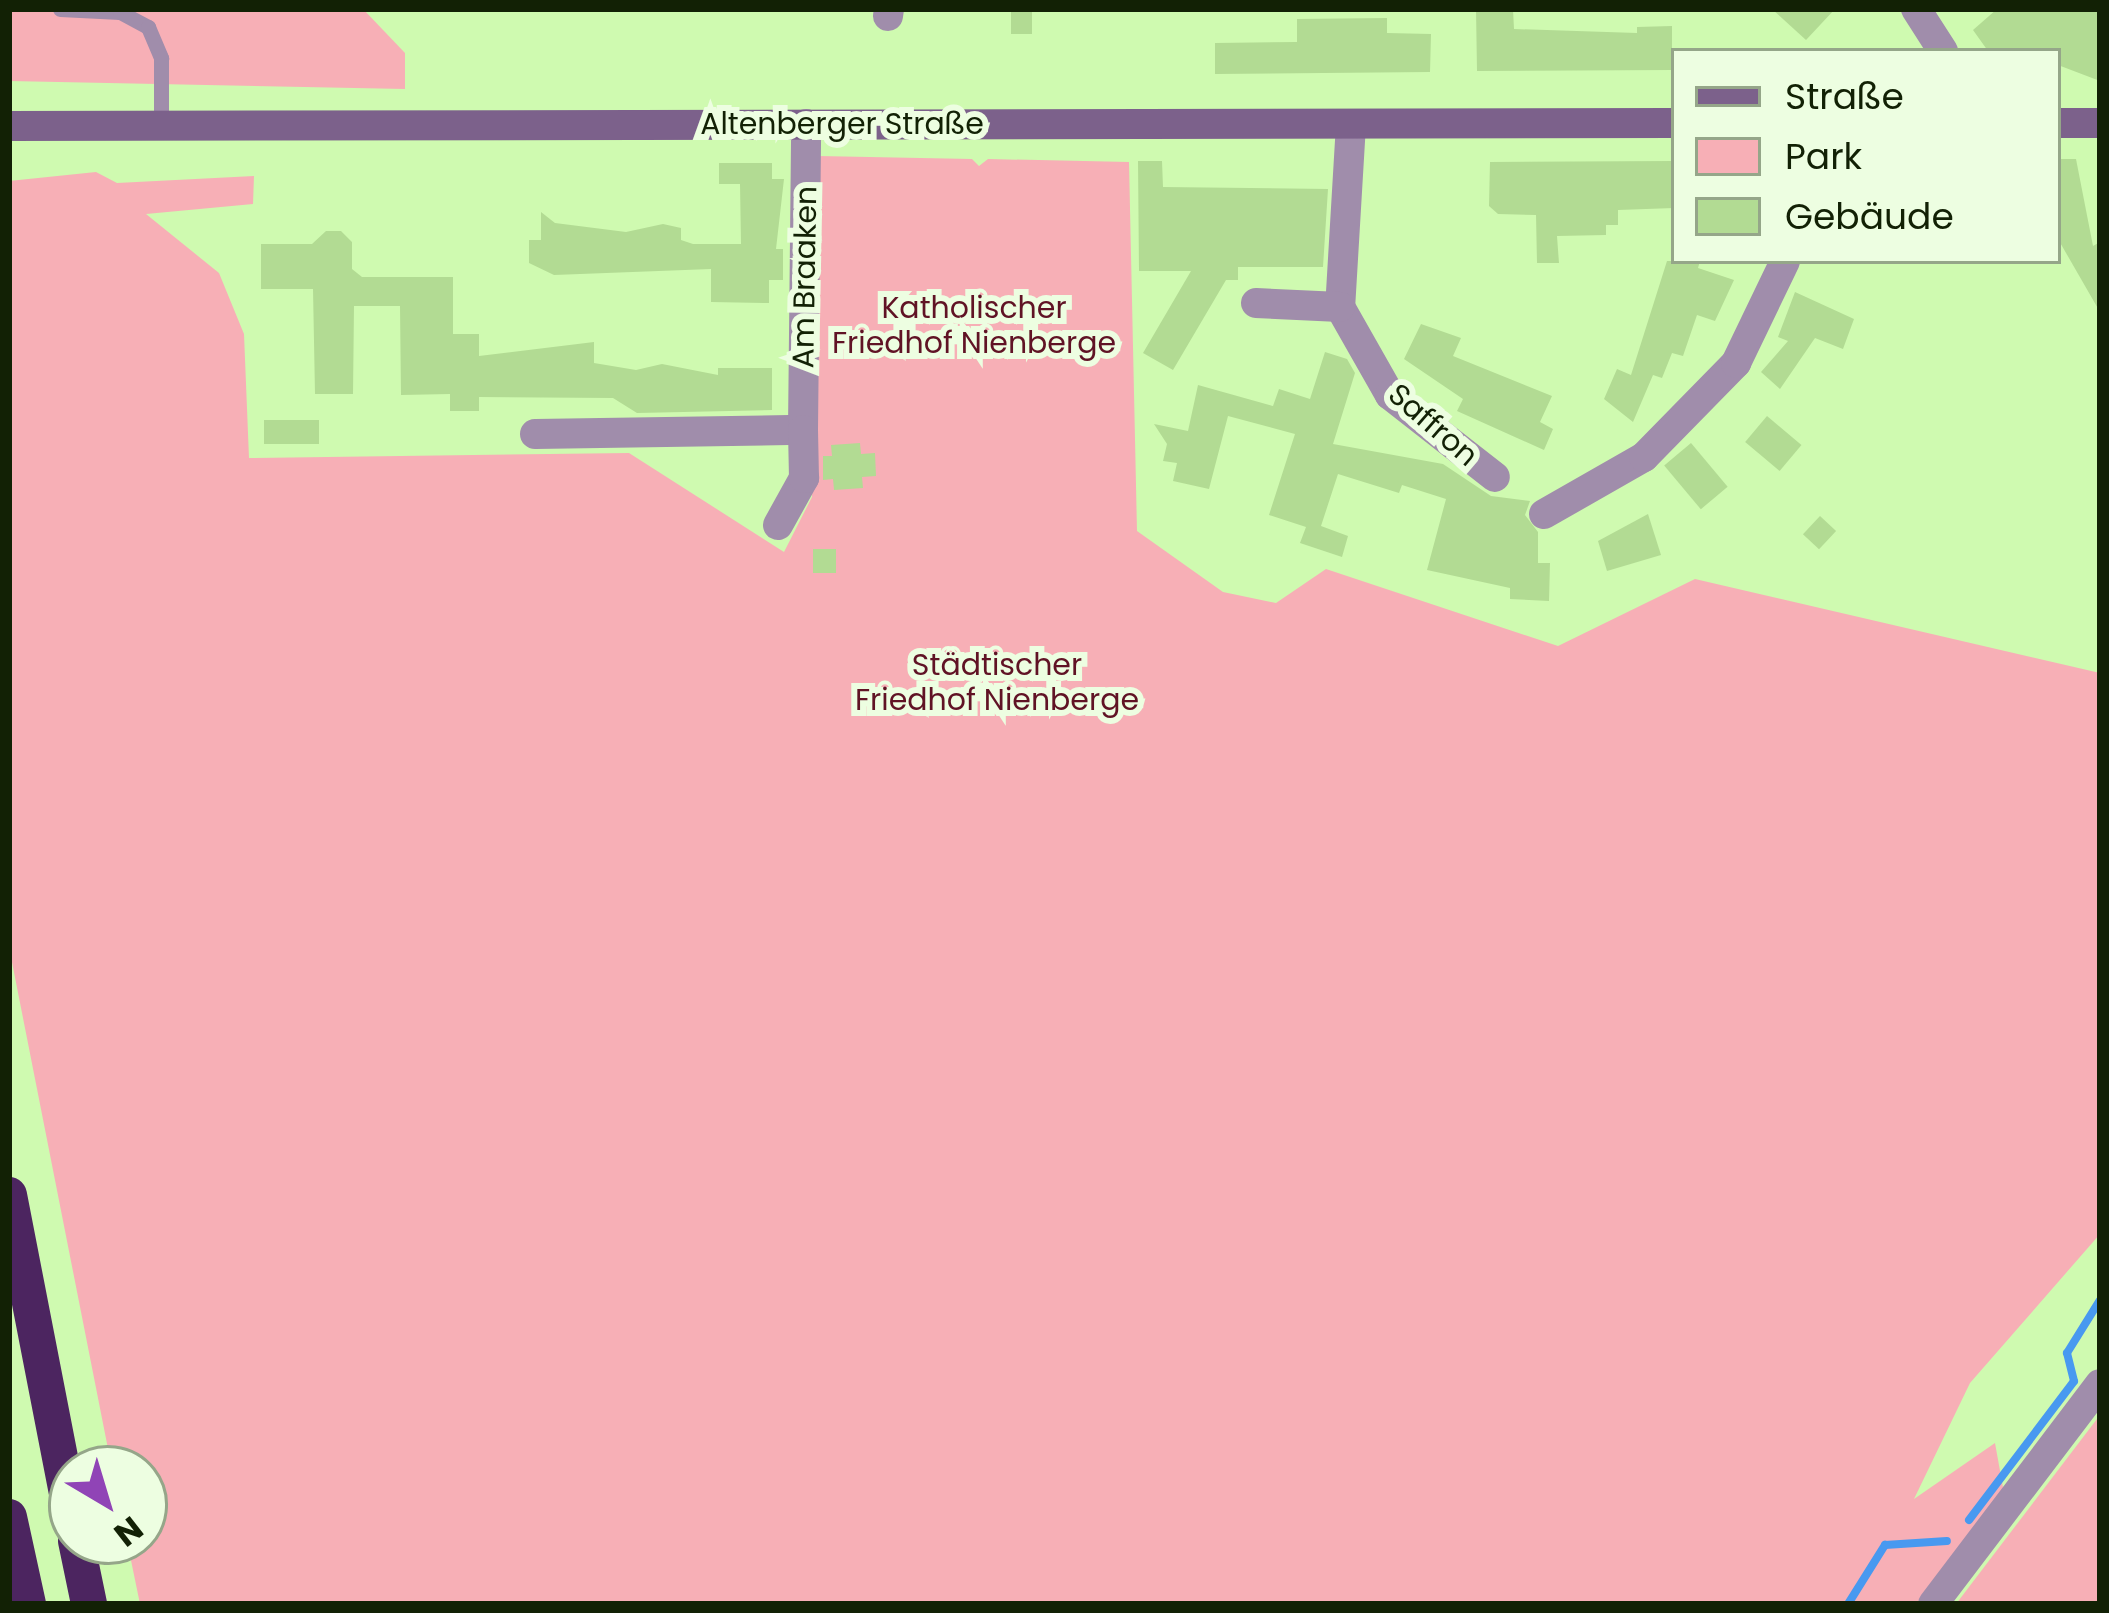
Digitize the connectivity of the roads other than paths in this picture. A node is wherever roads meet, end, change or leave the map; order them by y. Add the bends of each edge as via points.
1 (60, 9) edge
2 (1916, 9) edge
3 (1940, 48) edge
4 (2100, 122) edge
5 (2061, 123) edge
6 (806, 124) junction
7 (1351, 124) junction
8 (1671, 124) edge
9 (9, 125) edge
10 (161, 125) junction
11 (1784, 264) edge
12 (1256, 303) dead end
13 (1340, 307) junction
14 (803, 430) junction
15 (535, 434) dead end
16 (1495, 477) dead end
17 (1544, 514) dead end
18 (778, 525) dead end
19 (9, 1195) edge
20 (2100, 1384) edge
21 (58, 1445) edge
22 (9, 1517) edge
23 (81, 1565) edge
24 (28, 1604) edge
25 (89, 1604) edge
26 (1933, 1604) edge

1 - 10 lane via 120,12 148,27 161,58
2 - 3 street
4 - 5 main road
6 - 7 main road, Altenberger Straße
6 - 10 main road, Altenberger Straße
6 - 14 street, Am Braaken
7 - 8 main road, Altenberger Straße
7 - 13 street
9 - 10 main road, Altenberger Straße
11 - 17 street via 1736,364 1644,457
12 - 13 street
13 - 16 street, Saffron via 1390,395
14 - 15 street
14 - 18 street, Am Braaken via 804,478
19 - 21 highway
20 - 26 street
22 - 24 highway
23 - 25 highway

